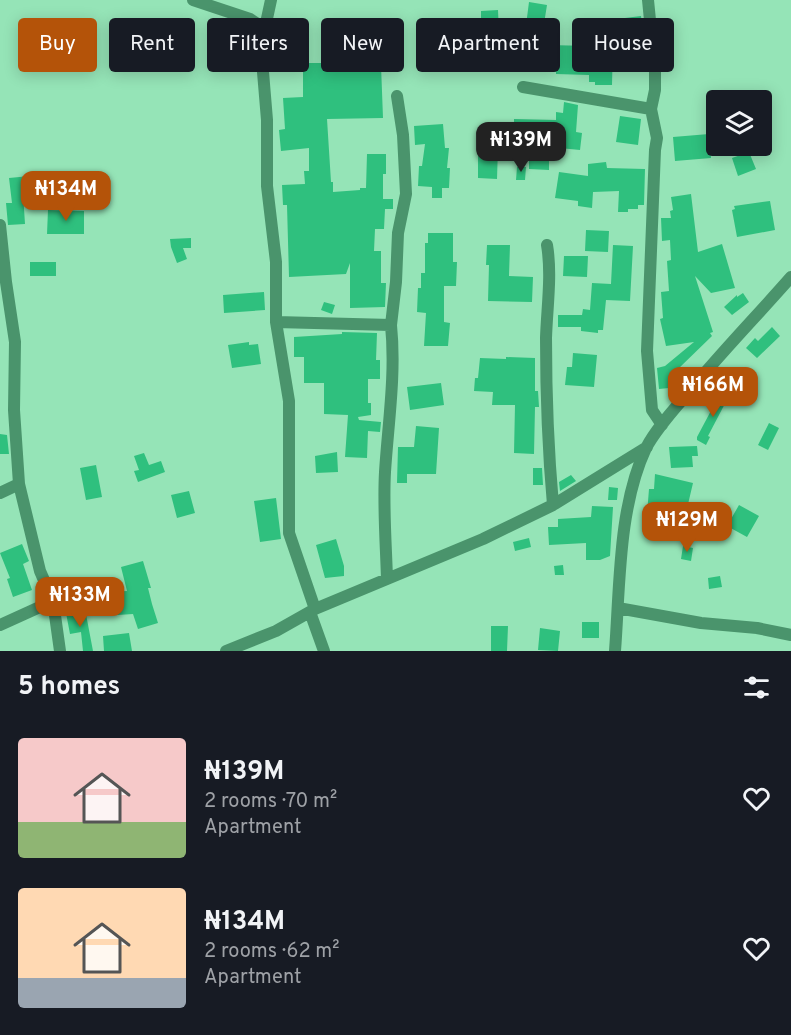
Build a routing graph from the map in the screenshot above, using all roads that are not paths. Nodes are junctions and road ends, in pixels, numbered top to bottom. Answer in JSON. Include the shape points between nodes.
{"nodes":[{"id":1,"x":193,"y":0,"type":"edge"},
{"id":2,"x":271,"y":0,"type":"edge"},
{"id":3,"x":648,"y":0,"type":"edge"},
{"id":4,"x":247,"y":18,"type":"edge"},
{"id":5,"x":267,"y":18,"type":"edge"},
{"id":6,"x":263,"y":72,"type":"edge"},
{"id":7,"x":523,"y":87,"type":"dead end"},
{"id":8,"x":397,"y":96,"type":"dead end"},
{"id":9,"x":651,"y":109,"type":"junction"},
{"id":10,"x":0,"y":225,"type":"edge"},
{"id":11,"x":547,"y":245,"type":"dead end"},
{"id":12,"x":791,"y":277,"type":"edge"},
{"id":13,"x":276,"y":322,"type":"junction"},
{"id":14,"x":391,"y":325,"type":"junction"},
{"id":15,"x":662,"y":425,"type":"junction"},
{"id":16,"x":647,"y":447,"type":"junction"},
{"id":17,"x":19,"y":484,"type":"junction"},
{"id":18,"x":0,"y":494,"type":"edge"},
{"id":19,"x":553,"y":505,"type":"junction"},
{"id":20,"x":387,"y":579,"type":"junction"},
{"id":21,"x":53,"y":601,"type":"junction"},
{"id":22,"x":618,"y":608,"type":"junction"},
{"id":23,"x":313,"y":610,"type":"junction"},
{"id":24,"x":0,"y":625,"type":"edge"},
{"id":25,"x":791,"y":635,"type":"edge"},
{"id":26,"x":60,"y":651,"type":"edge"},
{"id":27,"x":226,"y":651,"type":"edge"},
{"id":28,"x":324,"y":651,"type":"edge"},
{"id":29,"x":615,"y":651,"type":"edge"}],
"edges":[{"from":1,"to":4,"type":"street"},
{"from":2,"to":5,"type":"street"},
{"from":3,"to":9,"type":"street","via":[[656,71]]},
{"from":6,"to":13,"type":"street","via":[[267,186],[276,262]]},
{"from":7,"to":9,"type":"street"},
{"from":8,"to":14,"type":"street","via":[[406,194],[398,233]]},
{"from":9,"to":15,"type":"street","via":[[657,138],[647,351],[652,410]]},
{"from":10,"to":17,"type":"street","via":[[15,342]]},
{"from":11,"to":19,"type":"street","via":[[547,437]]},
{"from":12,"to":15,"type":"street"},
{"from":13,"to":14,"type":"street"},
{"from":13,"to":23,"type":"street","via":[[289,401],[289,533]]},
{"from":14,"to":20,"type":"street","via":[[385,473]]},
{"from":15,"to":16,"type":"street"},
{"from":16,"to":19,"type":"street"},
{"from":16,"to":22,"type":"street","via":[[626,518]]},
{"from":17,"to":18,"type":"street"},
{"from":17,"to":21,"type":"street","via":[[40,571]]},
{"from":19,"to":20,"type":"street"},
{"from":20,"to":23,"type":"street"},
{"from":21,"to":24,"type":"street"},
{"from":21,"to":26,"type":"street"},
{"from":22,"to":25,"type":"street"},
{"from":22,"to":29,"type":"street"},
{"from":23,"to":27,"type":"street","via":[[276,631]]},
{"from":23,"to":28,"type":"street"}]}
